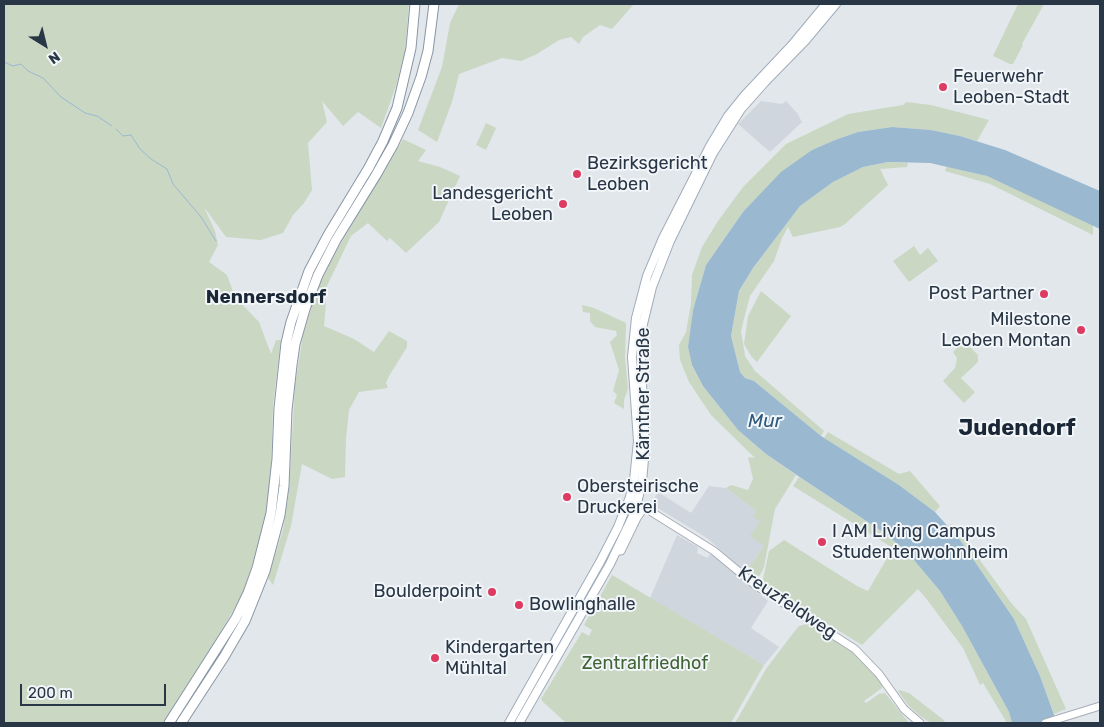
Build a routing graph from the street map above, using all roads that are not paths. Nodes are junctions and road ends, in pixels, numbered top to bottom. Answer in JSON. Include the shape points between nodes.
{"nodes":[{"id":1,"x":415,"y":4,"type":"edge"},
{"id":2,"x":434,"y":4,"type":"edge"},
{"id":3,"x":826,"y":4,"type":"edge"},
{"id":4,"x":836,"y":4,"type":"edge"},
{"id":5,"x":312,"y":278,"type":"junction"},
{"id":6,"x":630,"y":497,"type":"junction"},
{"id":7,"x":637,"y":503,"type":"junction"},
{"id":8,"x":644,"y":508,"type":"junction"},
{"id":9,"x":616,"y":551,"type":"junction"},
{"id":10,"x":1100,"y":706,"type":"edge"},
{"id":11,"x":170,"y":723,"type":"edge"},
{"id":12,"x":181,"y":723,"type":"edge"},
{"id":13,"x":509,"y":723,"type":"edge"},
{"id":14,"x":519,"y":723,"type":"edge"},
{"id":15,"x":920,"y":723,"type":"edge"},
{"id":16,"x":1045,"y":723,"type":"edge"}],
"edges":[{"from":1,"to":5,"type":"highway","via":[[412,48],[397,108],[368,170],[328,235]]},
{"from":2,"to":5,"type":"highway","via":[[428,51],[408,113],[393,145]]},
{"from":3,"to":6,"type":"main road","name":"Kärntner Straße","via":[[728,116],[694,176],[649,271],[638,306],[634,337],[638,441]]},
{"from":4,"to":7,"type":"main road","name":"Kärntner Straße","via":[[732,121],[700,178],[660,265],[641,332],[645,448]]},
{"from":5,"to":11,"type":"highway","via":[[291,322],[286,344],[271,513],[257,568],[236,618]]},
{"from":5,"to":12,"type":"highway","via":[[293,358],[284,486],[265,572],[245,621]]},
{"from":6,"to":7,"type":"main road","name":"Kreuzfeldweg"},
{"from":6,"to":13,"type":"main road","name":"Kärntner Straße","via":[[611,542]]},
{"from":7,"to":8,"type":"main road","name":"Kreuzfeldweg"},
{"from":7,"to":9,"type":"main road","name":"Kärntner Straße"},
{"from":8,"to":9,"type":"main road","via":[[621,551]]},
{"from":8,"to":15,"type":"main road","name":"Kreuzfeldweg","via":[[714,551],[755,585],[854,649],[879,674],[904,709]]},
{"from":9,"to":14,"type":"main road","name":"Kärntner Straße"},
{"from":10,"to":16,"type":"main road"}]}
